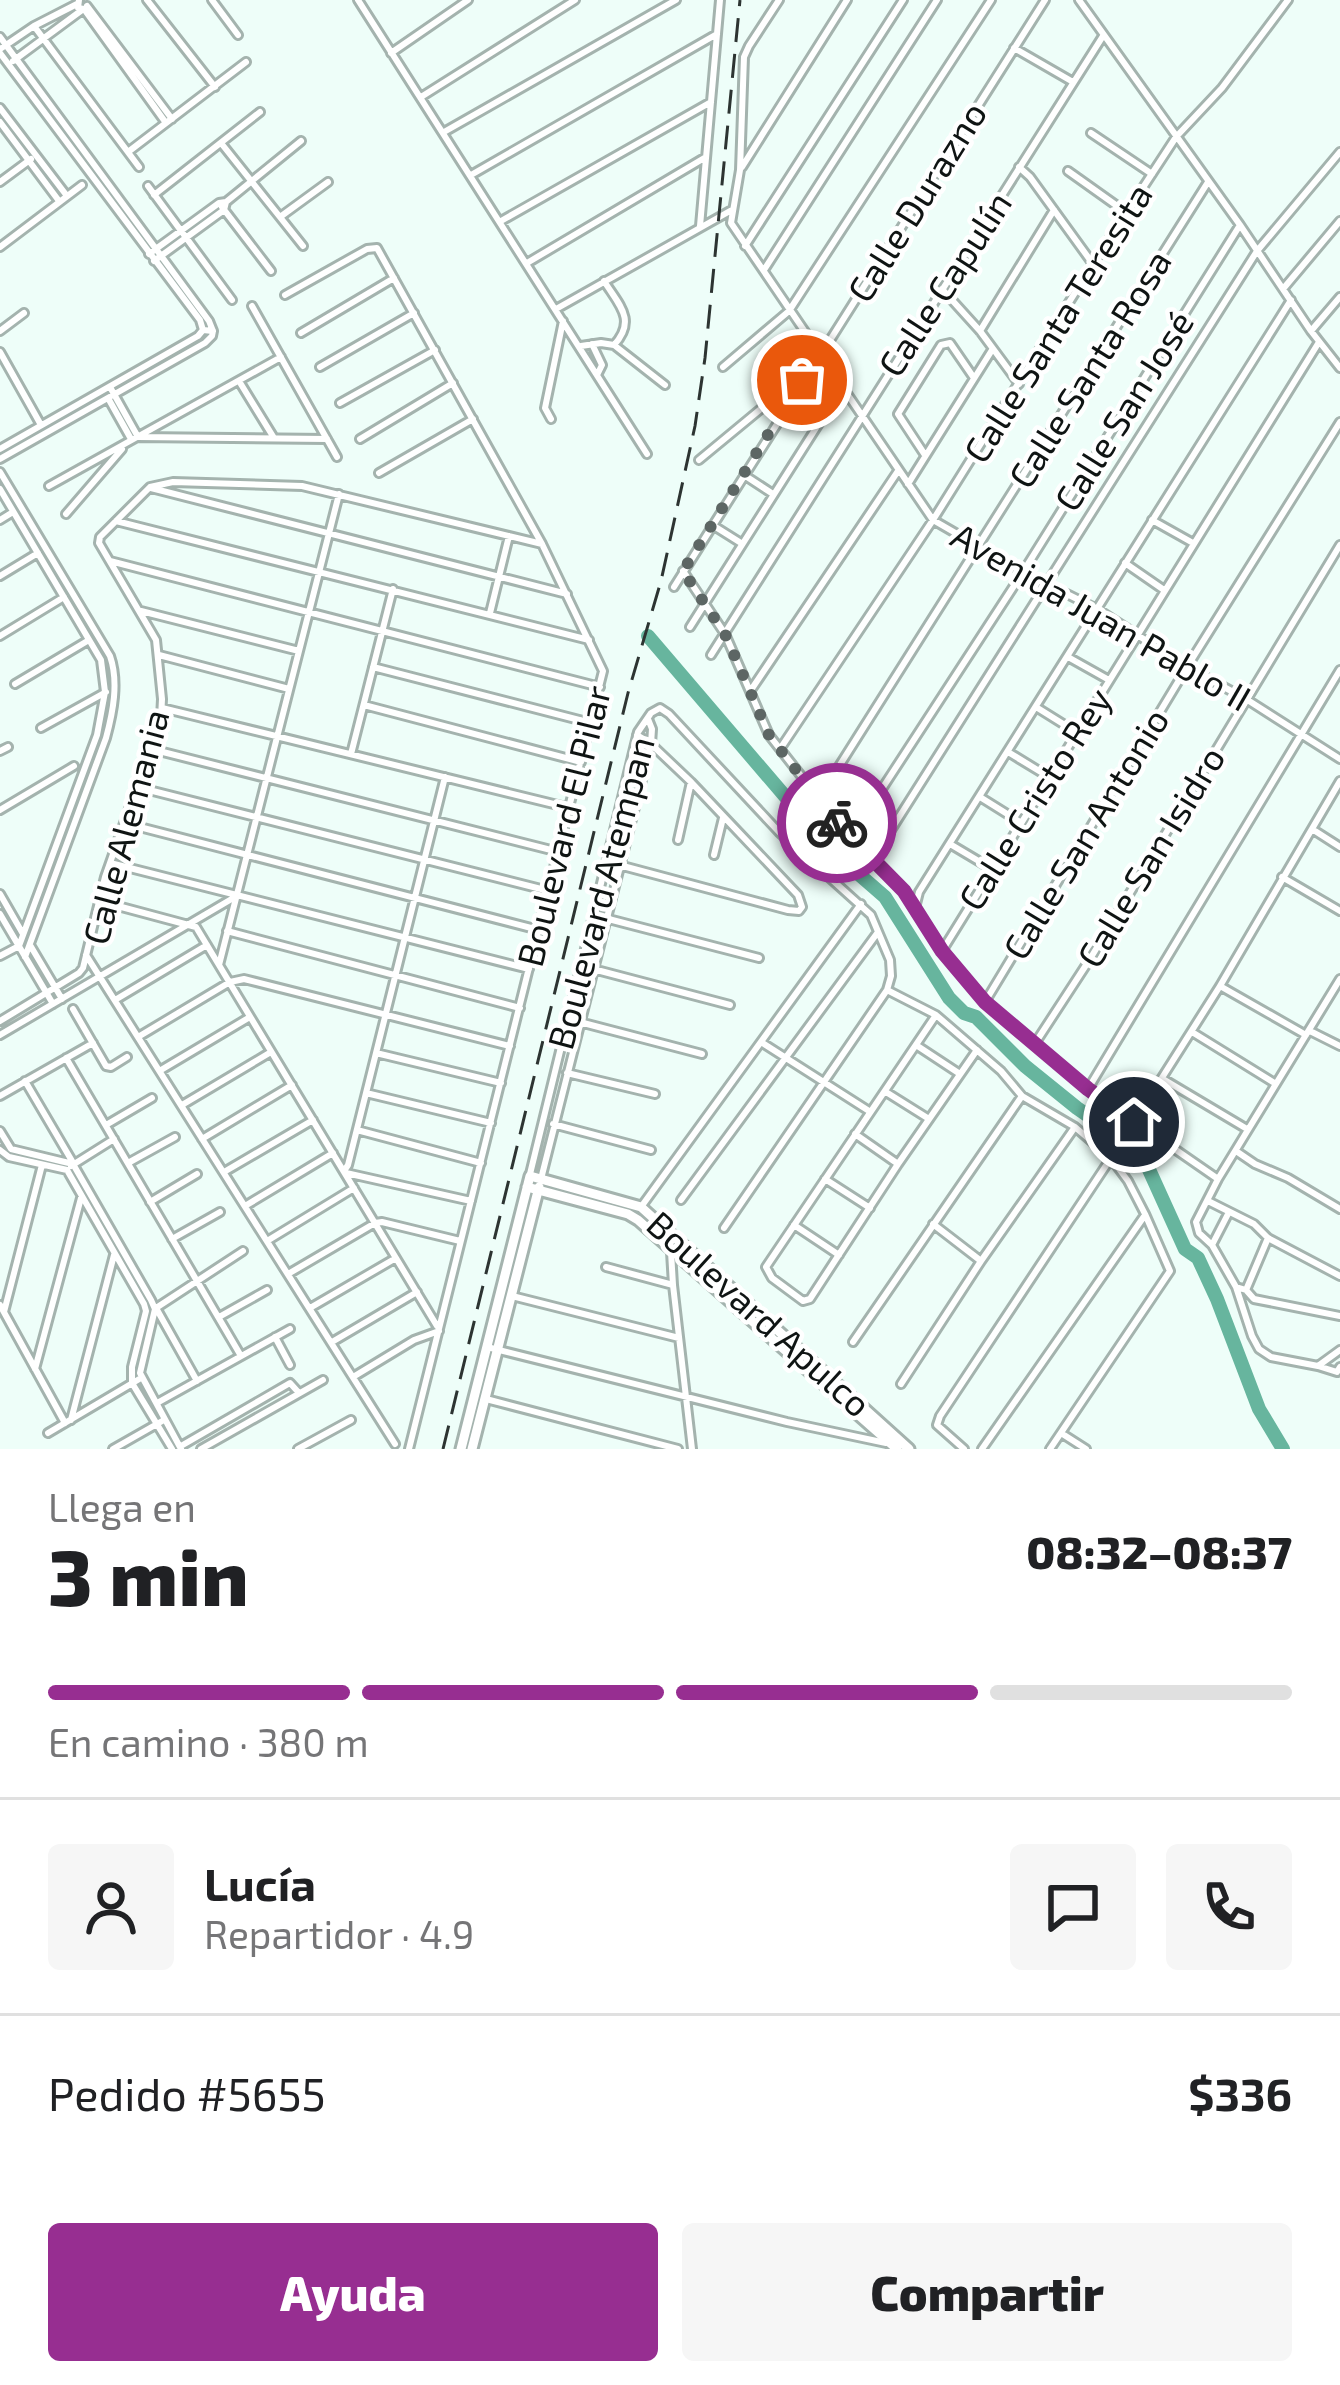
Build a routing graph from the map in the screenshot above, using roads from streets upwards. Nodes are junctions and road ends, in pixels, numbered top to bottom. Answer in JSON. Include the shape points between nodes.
{"nodes":[{"id":1,"x":147,"y":0,"type":"edge"},
{"id":2,"x":212,"y":0,"type":"edge"},
{"id":3,"x":370,"y":0,"type":"edge"},
{"id":4,"x":468,"y":0,"type":"edge"},
{"id":5,"x":575,"y":0,"type":"edge"},
{"id":6,"x":676,"y":0,"type":"edge"},
{"id":7,"x":720,"y":0,"type":"edge"},
{"id":8,"x":779,"y":0,"type":"edge"},
{"id":9,"x":847,"y":0,"type":"edge"},
{"id":10,"x":904,"y":0,"type":"edge"},
{"id":11,"x":937,"y":0,"type":"edge"},
{"id":12,"x":991,"y":0,"type":"edge"},
{"id":13,"x":1045,"y":0,"type":"edge"},
{"id":14,"x":1078,"y":0,"type":"edge"},
{"id":15,"x":1288,"y":0,"type":"edge"},
{"id":16,"x":360,"y":3,"type":"edge"},
{"id":17,"x":84,"y":4,"type":"edge"},
{"id":18,"x":34,"y":26,"type":"junction"},
{"id":19,"x":717,"y":34,"type":"junction"},
{"id":20,"x":238,"y":35,"type":"dead end"},
{"id":21,"x":1102,"y":36,"type":"junction"},
{"id":22,"x":0,"y":37,"type":"edge"},
{"id":23,"x":43,"y":38,"type":"junction"},
{"id":24,"x":1014,"y":48,"type":"junction"},
{"id":25,"x":2,"y":49,"type":"edge"},
{"id":26,"x":391,"y":53,"type":"junction"},
{"id":27,"x":12,"y":62,"type":"junction"},
{"id":28,"x":245,"y":62,"type":"dead end"},
{"id":29,"x":1073,"y":82,"type":"junction"},
{"id":30,"x":215,"y":88,"type":"junction"},
{"id":31,"x":421,"y":98,"type":"junction"},
{"id":32,"x":711,"y":102,"type":"junction"},
{"id":33,"x":260,"y":112,"type":"dead end"},
{"id":34,"x":1,"y":115,"type":"edge"},
{"id":35,"x":169,"y":121,"type":"junction"},
{"id":36,"x":444,"y":132,"type":"junction"},
{"id":37,"x":1091,"y":133,"type":"dead end"},
{"id":38,"x":1176,"y":137,"type":"junction"},
{"id":39,"x":301,"y":141,"type":"dead end"},
{"id":40,"x":221,"y":143,"type":"junction"},
{"id":41,"x":128,"y":152,"type":"junction"},
{"id":42,"x":1340,"y":152,"type":"edge"},
{"id":43,"x":706,"y":157,"type":"junction"},
{"id":44,"x":32,"y":158,"type":"junction"},
{"id":45,"x":140,"y":167,"type":"dead end"},
{"id":46,"x":1019,"y":167,"type":"junction"},
{"id":47,"x":740,"y":170,"type":"junction"},
{"id":48,"x":1067,"y":171,"type":"dead end"},
{"id":49,"x":1152,"y":174,"type":"junction"},
{"id":50,"x":471,"y":175,"type":"junction"},
{"id":51,"x":251,"y":180,"type":"junction"},
{"id":52,"x":0,"y":182,"type":"edge"},
{"id":53,"x":328,"y":182,"type":"dead end"},
{"id":54,"x":1208,"y":182,"type":"junction"},
{"id":55,"x":82,"y":184,"type":"dead end"},
{"id":56,"x":148,"y":186,"type":"dead end"},
{"id":57,"x":154,"y":195,"type":"junction"},
{"id":58,"x":64,"y":199,"type":"junction"},
{"id":59,"x":223,"y":205,"type":"junction"},
{"id":60,"x":1054,"y":210,"type":"junction"},
{"id":61,"x":731,"y":211,"type":"junction"},
{"id":62,"x":1127,"y":213,"type":"junction"},
{"id":63,"x":280,"y":218,"type":"junction"},
{"id":64,"x":501,"y":221,"type":"junction"},
{"id":65,"x":1340,"y":221,"type":"edge"},
{"id":66,"x":1240,"y":225,"type":"junction"},
{"id":67,"x":700,"y":226,"type":"junction"},
{"id":68,"x":183,"y":234,"type":"junction"},
{"id":69,"x":1,"y":244,"type":"edge"},
{"id":70,"x":303,"y":246,"type":"dead end"},
{"id":71,"x":745,"y":246,"type":"junction"},
{"id":72,"x":1257,"y":251,"type":"junction"},
{"id":73,"x":155,"y":255,"type":"junction"},
{"id":74,"x":527,"y":263,"type":"junction"},
{"id":75,"x":1094,"y":264,"type":"junction"},
{"id":76,"x":763,"y":271,"type":"junction"},
{"id":77,"x":271,"y":272,"type":"dead end"},
{"id":78,"x":394,"y":278,"type":"junction"},
{"id":79,"x":604,"y":281,"type":"junction"},
{"id":80,"x":942,"y":288,"type":"junction"},
{"id":81,"x":1283,"y":289,"type":"junction"},
{"id":82,"x":285,"y":295,"type":"dead end"},
{"id":83,"x":1340,"y":298,"type":"edge"},
{"id":84,"x":1291,"y":300,"type":"junction"},
{"id":85,"x":232,"y":301,"type":"dead end"},
{"id":86,"x":252,"y":306,"type":"dead end"},
{"id":87,"x":556,"y":309,"type":"junction"},
{"id":88,"x":789,"y":311,"type":"junction"},
{"id":89,"x":24,"y":313,"type":"dead end"},
{"id":90,"x":414,"y":313,"type":"junction"},
{"id":91,"x":563,"y":321,"type":"junction"},
{"id":92,"x":203,"y":330,"type":"junction"},
{"id":93,"x":0,"y":331,"type":"edge"},
{"id":94,"x":213,"y":331,"type":"junction"},
{"id":95,"x":980,"y":331,"type":"junction"},
{"id":96,"x":1311,"y":331,"type":"junction"},
{"id":97,"x":301,"y":333,"type":"dead end"},
{"id":98,"x":1319,"y":342,"type":"junction"},
{"id":99,"x":592,"y":344,"type":"junction"},
{"id":100,"x":614,"y":345,"type":"junction"},
{"id":101,"x":579,"y":346,"type":"junction"},
{"id":102,"x":435,"y":350,"type":"junction"},
{"id":103,"x":992,"y":350,"type":"junction"},
{"id":104,"x":0,"y":352,"type":"edge"},
{"id":105,"x":821,"y":354,"type":"junction"},
{"id":106,"x":281,"y":357,"type":"junction"},
{"id":107,"x":320,"y":367,"type":"dead end"},
{"id":108,"x":723,"y":367,"type":"dead end"},
{"id":109,"x":1340,"y":368,"type":"edge"},
{"id":110,"x":598,"y":375,"type":"junction"},
{"id":111,"x":974,"y":378,"type":"junction"},
{"id":112,"x":802,"y":380,"type":"junction"},
{"id":113,"x":239,"y":381,"type":"junction"},
{"id":114,"x":453,"y":383,"type":"junction"},
{"id":115,"x":1019,"y":384,"type":"junction"},
{"id":116,"x":665,"y":385,"type":"dead end"},
{"id":117,"x":843,"y":386,"type":"junction"},
{"id":118,"x":106,"y":388,"type":"junction"},
{"id":119,"x":111,"y":397,"type":"junction"},
{"id":120,"x":340,"y":403,"type":"dead end"},
{"id":121,"x":862,"y":415,"type":"junction"},
{"id":122,"x":473,"y":419,"type":"junction"},
{"id":123,"x":551,"y":419,"type":"dead end"},
{"id":124,"x":1340,"y":422,"type":"edge"},
{"id":125,"x":44,"y":430,"type":"junction"},
{"id":126,"x":274,"y":438,"type":"junction"},
{"id":127,"x":326,"y":439,"type":"junction"},
{"id":128,"x":360,"y":439,"type":"dead end"},
{"id":129,"x":132,"y":440,"type":"junction"},
{"id":130,"x":0,"y":449,"type":"edge"},
{"id":131,"x":647,"y":454,"type":"dead end"},
{"id":132,"x":925,"y":455,"type":"junction"},
{"id":133,"x":337,"y":457,"type":"dead end"},
{"id":134,"x":0,"y":459,"type":"edge"},
{"id":135,"x":699,"y":460,"type":"dead end"},
{"id":136,"x":898,"y":471,"type":"junction"},
{"id":137,"x":0,"y":472,"type":"edge"},
{"id":138,"x":379,"y":473,"type":"dead end"},
{"id":139,"x":744,"y":475,"type":"junction"},
{"id":140,"x":908,"y":484,"type":"junction"},
{"id":141,"x":49,"y":487,"type":"dead end"},
{"id":142,"x":150,"y":487,"type":"junction"},
{"id":143,"x":0,"y":489,"type":"edge"},
{"id":144,"x":339,"y":494,"type":"junction"},
{"id":145,"x":773,"y":494,"type":"junction"},
{"id":146,"x":13,"y":512,"type":"junction"},
{"id":147,"x":66,"y":514,"type":"dead end"},
{"id":148,"x":0,"y":520,"type":"edge"},
{"id":149,"x":934,"y":520,"type":"junction"},
{"id":150,"x":1152,"y":520,"type":"junction"},
{"id":151,"x":116,"y":521,"type":"junction"},
{"id":152,"x":712,"y":526,"type":"junction"},
{"id":153,"x":329,"y":533,"type":"junction"},
{"id":154,"x":509,"y":536,"type":"junction"},
{"id":155,"x":741,"y":543,"type":"junction"},
{"id":156,"x":1193,"y":543,"type":"junction"},
{"id":157,"x":542,"y":544,"type":"junction"},
{"id":158,"x":1340,"y":544,"type":"edge"},
{"id":159,"x":979,"y":547,"type":"junction"},
{"id":160,"x":38,"y":554,"type":"junction"},
{"id":161,"x":107,"y":560,"type":"junction"},
{"id":162,"x":1124,"y":563,"type":"junction"},
{"id":163,"x":320,"y":571,"type":"junction"},
{"id":164,"x":683,"y":571,"type":"junction"},
{"id":165,"x":1023,"y":572,"type":"junction"},
{"id":166,"x":0,"y":576,"type":"edge"},
{"id":167,"x":499,"y":577,"type":"junction"},
{"id":168,"x":1047,"y":584,"type":"junction"},
{"id":169,"x":674,"y":587,"type":"dead end"},
{"id":170,"x":393,"y":589,"type":"junction"},
{"id":171,"x":1164,"y":590,"type":"junction"},
{"id":172,"x":566,"y":594,"type":"junction"},
{"id":173,"x":64,"y":597,"type":"junction"},
{"id":174,"x":704,"y":605,"type":"junction"},
{"id":175,"x":1097,"y":609,"type":"junction"},
{"id":176,"x":138,"y":610,"type":"junction"},
{"id":177,"x":309,"y":612,"type":"junction"},
{"id":178,"x":490,"y":613,"type":"junction"},
{"id":179,"x":690,"y":627,"type":"dead end"},
{"id":180,"x":382,"y":631,"type":"junction"},
{"id":181,"x":1137,"y":633,"type":"junction"},
{"id":182,"x":725,"y":634,"type":"junction"},
{"id":183,"x":0,"y":636,"type":"edge"},
{"id":184,"x":94,"y":637,"type":"junction"},
{"id":185,"x":589,"y":640,"type":"junction"},
{"id":186,"x":299,"y":651,"type":"junction"},
{"id":187,"x":159,"y":655,"type":"junction"},
{"id":188,"x":711,"y":655,"type":"dead end"},
{"id":189,"x":1068,"y":657,"type":"junction"},
{"id":190,"x":373,"y":667,"type":"junction"},
{"id":191,"x":1187,"y":667,"type":"junction"},
{"id":192,"x":1340,"y":670,"type":"edge"},
{"id":193,"x":1109,"y":680,"type":"junction"},
{"id":194,"x":15,"y":684,"type":"dead end"},
{"id":195,"x":600,"y":687,"type":"junction"},
{"id":196,"x":115,"y":688,"type":"junction"},
{"id":197,"x":290,"y":689,"type":"junction"},
{"id":198,"x":751,"y":691,"type":"junction"},
{"id":199,"x":105,"y":692,"type":"junction"},
{"id":200,"x":1246,"y":699,"type":"junction"},
{"id":201,"x":364,"y":705,"type":"junction"},
{"id":202,"x":1036,"y":707,"type":"junction"},
{"id":203,"x":162,"y":708,"type":"junction"},
{"id":204,"x":648,"y":719,"type":"junction"},
{"id":205,"x":591,"y":723,"type":"junction"},
{"id":206,"x":41,"y":728,"type":"dead end"},
{"id":207,"x":1076,"y":732,"type":"junction"},
{"id":208,"x":1301,"y":734,"type":"junction"},
{"id":209,"x":637,"y":735,"type":"junction"},
{"id":210,"x":277,"y":736,"type":"junction"},
{"id":211,"x":651,"y":743,"type":"junction"},
{"id":212,"x":151,"y":749,"type":"junction"},
{"id":213,"x":780,"y":749,"type":"junction"},
{"id":214,"x":1008,"y":752,"type":"junction"},
{"id":215,"x":351,"y":754,"type":"junction"},
{"id":216,"x":1340,"y":759,"type":"edge"},
{"id":217,"x":581,"y":762,"type":"junction"},
{"id":218,"x":74,"y":766,"type":"dead end"},
{"id":219,"x":1048,"y":777,"type":"junction"},
{"id":220,"x":266,"y":778,"type":"junction"},
{"id":221,"x":445,"y":778,"type":"junction"},
{"id":222,"x":1340,"y":781,"type":"edge"},
{"id":223,"x":691,"y":782,"type":"junction"},
{"id":224,"x":137,"y":787,"type":"junction"},
{"id":225,"x":980,"y":797,"type":"junction"},
{"id":226,"x":818,"y":799,"type":"junction"},
{"id":227,"x":570,"y":808,"type":"junction"},
{"id":228,"x":0,"y":810,"type":"edge"},
{"id":229,"x":723,"y":816,"type":"junction"},
{"id":230,"x":256,"y":817,"type":"junction"},
{"id":231,"x":434,"y":821,"type":"junction"},
{"id":232,"x":124,"y":823,"type":"junction"},
{"id":233,"x":1020,"y":823,"type":"junction"},
{"id":234,"x":1312,"y":829,"type":"junction"},
{"id":235,"x":850,"y":838,"type":"junction"},
{"id":236,"x":678,"y":840,"type":"dead end"},
{"id":237,"x":950,"y":844,"type":"junction"},
{"id":238,"x":1340,"y":847,"type":"edge"},
{"id":239,"x":559,"y":852,"type":"junction"},
{"id":240,"x":247,"y":854,"type":"junction"},
{"id":241,"x":714,"y":855,"type":"dead end"},
{"id":242,"x":425,"y":860,"type":"junction"},
{"id":243,"x":872,"y":860,"type":"junction"},
{"id":244,"x":110,"y":862,"type":"junction"},
{"id":245,"x":619,"y":865,"type":"junction"},
{"id":246,"x":992,"y":869,"type":"junction"},
{"id":247,"x":1282,"y":878,"type":"junction"},
{"id":248,"x":549,"y":891,"type":"junction"},
{"id":249,"x":904,"y":891,"type":"junction"},
{"id":250,"x":919,"y":892,"type":"junction"},
{"id":251,"x":0,"y":894,"type":"edge"},
{"id":252,"x":237,"y":896,"type":"junction"},
{"id":253,"x":415,"y":898,"type":"junction"},
{"id":254,"x":99,"y":901,"type":"junction"},
{"id":255,"x":34,"y":903,"type":"junction"},
{"id":256,"x":861,"y":904,"type":"junction"},
{"id":257,"x":44,"y":907,"type":"junction"},
{"id":258,"x":914,"y":908,"type":"junction"},
{"id":259,"x":1340,"y":911,"type":"edge"},
{"id":260,"x":0,"y":914,"type":"edge"},
{"id":261,"x":593,"y":915,"type":"junction"},
{"id":262,"x":605,"y":918,"type":"junction"},
{"id":263,"x":189,"y":925,"type":"junction"},
{"id":264,"x":539,"y":930,"type":"junction"},
{"id":265,"x":879,"y":930,"type":"junction"},
{"id":266,"x":227,"y":931,"type":"junction"},
{"id":267,"x":22,"y":933,"type":"junction"},
{"id":268,"x":405,"y":938,"type":"junction"},
{"id":269,"x":29,"y":944,"type":"junction"},
{"id":270,"x":207,"y":945,"type":"junction"},
{"id":271,"x":19,"y":946,"type":"junction"},
{"id":272,"x":942,"y":951,"type":"junction"},
{"id":273,"x":86,"y":955,"type":"junction"},
{"id":274,"x":0,"y":956,"type":"edge"},
{"id":275,"x":26,"y":957,"type":"junction"},
{"id":276,"x":759,"y":958,"type":"dead end"},
{"id":277,"x":219,"y":964,"type":"junction"},
{"id":278,"x":530,"y":969,"type":"junction"},
{"id":279,"x":592,"y":969,"type":"junction"},
{"id":280,"x":396,"y":975,"type":"junction"},
{"id":281,"x":100,"y":978,"type":"junction"},
{"id":282,"x":1340,"y":979,"type":"edge"},
{"id":283,"x":230,"y":982,"type":"junction"},
{"id":284,"x":1220,"y":986,"type":"junction"},
{"id":285,"x":51,"y":990,"type":"junction"},
{"id":286,"x":887,"y":990,"type":"junction"},
{"id":287,"x":115,"y":1000,"type":"junction"},
{"id":288,"x":57,"y":1002,"type":"junction"},
{"id":289,"x":985,"y":1002,"type":"junction"},
{"id":290,"x":730,"y":1005,"type":"dead end"},
{"id":291,"x":520,"y":1008,"type":"junction"},
{"id":292,"x":73,"y":1009,"type":"dead end"},
{"id":293,"x":386,"y":1014,"type":"junction"},
{"id":294,"x":936,"y":1016,"type":"junction"},
{"id":295,"x":250,"y":1017,"type":"junction"},
{"id":296,"x":568,"y":1019,"type":"junction"},
{"id":297,"x":0,"y":1021,"type":"edge"},
{"id":298,"x":579,"y":1022,"type":"junction"},
{"id":299,"x":1192,"y":1031,"type":"junction"},
{"id":300,"x":1308,"y":1033,"type":"junction"},
{"id":301,"x":0,"y":1035,"type":"edge"},
{"id":302,"x":138,"y":1036,"type":"junction"},
{"id":303,"x":761,"y":1042,"type":"junction"},
{"id":304,"x":93,"y":1043,"type":"junction"},
{"id":305,"x":916,"y":1045,"type":"junction"},
{"id":306,"x":510,"y":1046,"type":"junction"},
{"id":307,"x":1034,"y":1046,"type":"junction"},
{"id":308,"x":1340,"y":1046,"type":"edge"},
{"id":309,"x":977,"y":1050,"type":"junction"},
{"id":310,"x":272,"y":1052,"type":"junction"},
{"id":311,"x":376,"y":1053,"type":"junction"},
{"id":312,"x":702,"y":1054,"type":"dead end"},
{"id":313,"x":128,"y":1057,"type":"dead end"},
{"id":314,"x":66,"y":1058,"type":"junction"},
{"id":315,"x":784,"y":1058,"type":"junction"},
{"id":316,"x":159,"y":1071,"type":"junction"},
{"id":317,"x":567,"y":1073,"type":"junction"},
{"id":318,"x":960,"y":1075,"type":"junction"},
{"id":319,"x":1162,"y":1078,"type":"junction"},
{"id":320,"x":26,"y":1081,"type":"junction"},
{"id":321,"x":501,"y":1083,"type":"junction"},
{"id":322,"x":822,"y":1083,"type":"junction"},
{"id":323,"x":292,"y":1085,"type":"junction"},
{"id":324,"x":1276,"y":1085,"type":"junction"},
{"id":325,"x":1088,"y":1089,"type":"junction"},
{"id":326,"x":885,"y":1091,"type":"junction"},
{"id":327,"x":366,"y":1093,"type":"junction"},
{"id":328,"x":655,"y":1094,"type":"dead end"},
{"id":329,"x":0,"y":1096,"type":"edge"},
{"id":330,"x":1022,"y":1096,"type":"junction"},
{"id":331,"x":152,"y":1098,"type":"dead end"},
{"id":332,"x":181,"y":1105,"type":"junction"},
{"id":333,"x":870,"y":1112,"type":"junction"},
{"id":334,"x":929,"y":1119,"type":"junction"},
{"id":335,"x":313,"y":1120,"type":"junction"},
{"id":336,"x":1134,"y":1122,"type":"junction"},
{"id":337,"x":491,"y":1123,"type":"junction"},
{"id":338,"x":554,"y":1124,"type":"junction"},
{"id":339,"x":106,"y":1125,"type":"junction"},
{"id":340,"x":1075,"y":1127,"type":"junction"},
{"id":341,"x":357,"y":1130,"type":"junction"},
{"id":342,"x":1248,"y":1130,"type":"junction"},
{"id":343,"x":0,"y":1131,"type":"edge"},
{"id":344,"x":855,"y":1134,"type":"junction"},
{"id":345,"x":175,"y":1137,"type":"dead end"},
{"id":346,"x":114,"y":1139,"type":"junction"},
{"id":347,"x":202,"y":1139,"type":"junction"},
{"id":348,"x":3,"y":1149,"type":"edge"},
{"id":349,"x":651,"y":1150,"type":"dead end"},
{"id":350,"x":1236,"y":1151,"type":"junction"},
{"id":351,"x":333,"y":1153,"type":"junction"},
{"id":352,"x":1111,"y":1158,"type":"junction"},
{"id":353,"x":44,"y":1161,"type":"junction"},
{"id":354,"x":128,"y":1162,"type":"junction"},
{"id":355,"x":481,"y":1163,"type":"junction"},
{"id":356,"x":898,"y":1164,"type":"junction"},
{"id":357,"x":70,"y":1167,"type":"junction"},
{"id":358,"x":224,"y":1172,"type":"junction"},
{"id":359,"x":344,"y":1172,"type":"junction"},
{"id":360,"x":197,"y":1174,"type":"dead end"},
{"id":361,"x":825,"y":1179,"type":"junction"},
{"id":362,"x":1218,"y":1179,"type":"junction"},
{"id":363,"x":534,"y":1183,"type":"junction"},
{"id":364,"x":85,"y":1185,"type":"junction"},
{"id":365,"x":354,"y":1188,"type":"junction"},
{"id":366,"x":82,"y":1197,"type":"junction"},
{"id":367,"x":681,"y":1200,"type":"dead end"},
{"id":368,"x":471,"y":1201,"type":"junction"},
{"id":369,"x":1207,"y":1201,"type":"junction"},
{"id":370,"x":150,"y":1202,"type":"junction"},
{"id":371,"x":245,"y":1206,"type":"junction"},
{"id":372,"x":640,"y":1207,"type":"junction"},
{"id":373,"x":870,"y":1208,"type":"junction"},
{"id":374,"x":1340,"y":1209,"type":"edge"},
{"id":375,"x":220,"y":1212,"type":"dead end"},
{"id":376,"x":1228,"y":1212,"type":"junction"},
{"id":377,"x":1145,"y":1214,"type":"junction"},
{"id":378,"x":375,"y":1223,"type":"junction"},
{"id":379,"x":933,"y":1224,"type":"junction"},
{"id":380,"x":794,"y":1225,"type":"junction"},
{"id":381,"x":724,"y":1228,"type":"dead end"},
{"id":382,"x":670,"y":1235,"type":"junction"},
{"id":383,"x":1268,"y":1238,"type":"junction"},
{"id":384,"x":172,"y":1239,"type":"junction"},
{"id":385,"x":267,"y":1241,"type":"junction"},
{"id":386,"x":461,"y":1241,"type":"junction"},
{"id":387,"x":118,"y":1243,"type":"junction"},
{"id":388,"x":1212,"y":1245,"type":"junction"},
{"id":389,"x":670,"y":1248,"type":"junction"},
{"id":390,"x":243,"y":1251,"type":"dead end"},
{"id":391,"x":114,"y":1255,"type":"junction"},
{"id":392,"x":839,"y":1255,"type":"junction"},
{"id":393,"x":396,"y":1258,"type":"junction"},
{"id":394,"x":981,"y":1261,"type":"junction"},
{"id":395,"x":606,"y":1268,"type":"dead end"},
{"id":396,"x":288,"y":1274,"type":"junction"},
{"id":397,"x":1340,"y":1276,"type":"edge"},
{"id":398,"x":197,"y":1280,"type":"junction"},
{"id":399,"x":673,"y":1285,"type":"junction"},
{"id":400,"x":1241,"y":1289,"type":"junction"},
{"id":401,"x":267,"y":1290,"type":"dead end"},
{"id":402,"x":417,"y":1292,"type":"junction"},
{"id":403,"x":512,"y":1296,"type":"junction"},
{"id":404,"x":310,"y":1308,"type":"junction"},
{"id":405,"x":2,"y":1309,"type":"edge"},
{"id":406,"x":152,"y":1310,"type":"junction"},
{"id":407,"x":1340,"y":1316,"type":"edge"},
{"id":408,"x":219,"y":1318,"type":"junction"},
{"id":409,"x":290,"y":1329,"type":"dead end"},
{"id":410,"x":439,"y":1330,"type":"junction"},
{"id":411,"x":275,"y":1337,"type":"junction"},
{"id":412,"x":679,"y":1338,"type":"junction"},
{"id":413,"x":331,"y":1342,"type":"junction"},
{"id":414,"x":853,"y":1342,"type":"dead end"},
{"id":415,"x":493,"y":1348,"type":"junction"},
{"id":416,"x":1340,"y":1350,"type":"edge"},
{"id":417,"x":242,"y":1356,"type":"junction"},
{"id":418,"x":290,"y":1365,"type":"dead end"},
{"id":419,"x":1318,"y":1366,"type":"junction"},
{"id":420,"x":35,"y":1369,"type":"junction"},
{"id":421,"x":1338,"y":1369,"type":"edge"},
{"id":422,"x":353,"y":1377,"type":"junction"},
{"id":423,"x":141,"y":1378,"type":"junction"},
{"id":424,"x":197,"y":1381,"type":"junction"},
{"id":425,"x":323,"y":1381,"type":"dead end"},
{"id":426,"x":132,"y":1383,"type":"junction"},
{"id":427,"x":901,"y":1384,"type":"dead end"},
{"id":428,"x":299,"y":1393,"type":"junction"},
{"id":429,"x":686,"y":1396,"type":"junction"},
{"id":430,"x":486,"y":1399,"type":"junction"},
{"id":431,"x":156,"y":1404,"type":"junction"},
{"id":432,"x":351,"y":1420,"type":"dead end"},
{"id":433,"x":68,"y":1421,"type":"junction"},
{"id":434,"x":160,"y":1422,"type":"junction"},
{"id":435,"x":1061,"y":1432,"type":"junction"},
{"id":436,"x":48,"y":1433,"type":"dead end"},
{"id":437,"x":395,"y":1444,"type":"dead end"},
{"id":438,"x":901,"y":1447,"type":"edge"},
{"id":439,"x":113,"y":1449,"type":"edge"},
{"id":440,"x":177,"y":1449,"type":"edge"},
{"id":441,"x":201,"y":1449,"type":"edge"},
{"id":442,"x":298,"y":1449,"type":"edge"},
{"id":443,"x":409,"y":1449,"type":"edge"},
{"id":444,"x":461,"y":1449,"type":"edge"},
{"id":445,"x":472,"y":1449,"type":"edge"},
{"id":446,"x":678,"y":1449,"type":"edge"},
{"id":447,"x":692,"y":1449,"type":"edge"},
{"id":448,"x":964,"y":1449,"type":"edge"},
{"id":449,"x":982,"y":1449,"type":"edge"},
{"id":450,"x":1050,"y":1449,"type":"edge"},
{"id":451,"x":1086,"y":1449,"type":"edge"}],
"edges":[{"from":1,"to":30,"type":"street"},
{"from":2,"to":20,"type":"street"},
{"from":3,"to":16,"type":"street"},
{"from":4,"to":26,"type":"street"},
{"from":5,"to":31,"type":"street"},
{"from":6,"to":36,"type":"street"},
{"from":7,"to":19,"type":"street"},
{"from":8,"to":47,"type":"street","via":[[746,51]]},
{"from":9,"to":47,"type":"street"},
{"from":10,"to":71,"type":"street"},
{"from":11,"to":76,"type":"street"},
{"from":12,"to":88,"type":"street"},
{"from":13,"to":24,"type":"street","name":"Calle Durazno"},
{"from":14,"to":21,"type":"street"},
{"from":15,"to":38,"type":"street","name":"Calle Santa Teresita"},
{"from":16,"to":26,"type":"street"},
{"from":17,"to":18,"type":"street"},
{"from":17,"to":23,"type":"street"},
{"from":17,"to":35,"type":"street"},
{"from":18,"to":23,"type":"street"},
{"from":18,"to":25,"type":"street"},
{"from":19,"to":32,"type":"street"},
{"from":19,"to":50,"type":"street"},
{"from":21,"to":29,"type":"street","name":"Calle Capulín"},
{"from":21,"to":38,"type":"street"},
{"from":22,"to":25,"type":"street"},
{"from":23,"to":27,"type":"street"},
{"from":23,"to":41,"type":"street"},
{"from":24,"to":29,"type":"street"},
{"from":24,"to":105,"type":"street","name":"Calle Durazno"},
{"from":25,"to":27,"type":"street"},
{"from":26,"to":31,"type":"street"},
{"from":27,"to":73,"type":"street"},
{"from":28,"to":30,"type":"street"},
{"from":29,"to":46,"type":"street","name":"Calle Capulín"},
{"from":30,"to":35,"type":"street"},
{"from":31,"to":36,"type":"street"},
{"from":32,"to":43,"type":"street"},
{"from":32,"to":64,"type":"street"},
{"from":33,"to":40,"type":"street"},
{"from":34,"to":44,"type":"street"},
{"from":35,"to":41,"type":"street"},
{"from":36,"to":50,"type":"street"},
{"from":37,"to":49,"type":"street"},
{"from":38,"to":49,"type":"street","name":"Calle Santa Teresita"},
{"from":38,"to":54,"type":"street"},
{"from":39,"to":51,"type":"street"},
{"from":40,"to":51,"type":"street"},
{"from":40,"to":57,"type":"street"},
{"from":41,"to":45,"type":"street"},
{"from":42,"to":72,"type":"street"},
{"from":43,"to":67,"type":"street"},
{"from":43,"to":74,"type":"street"},
{"from":44,"to":52,"type":"street"},
{"from":44,"to":58,"type":"street"},
{"from":46,"to":60,"type":"street"},
{"from":46,"to":80,"type":"street","name":"Calle Capulín"},
{"from":47,"to":61,"type":"street"},
{"from":48,"to":62,"type":"street"},
{"from":49,"to":62,"type":"street","name":"Calle Santa Teresita"},
{"from":50,"to":64,"type":"street"},
{"from":51,"to":59,"type":"street"},
{"from":51,"to":63,"type":"street"},
{"from":53,"to":63,"type":"street"},
{"from":54,"to":66,"type":"street"},
{"from":54,"to":159,"type":"street","name":"Calle Santa Rosa"},
{"from":55,"to":58,"type":"street"},
{"from":56,"to":57,"type":"street"},
{"from":57,"to":68,"type":"street"},
{"from":58,"to":69,"type":"street"},
{"from":59,"to":68,"type":"street"},
{"from":59,"to":77,"type":"street"},
{"from":60,"to":75,"type":"street"},
{"from":60,"to":95,"type":"street"},
{"from":61,"to":67,"type":"street"},
{"from":61,"to":71,"type":"street","name":"Avenida Juan Pablo II"},
{"from":62,"to":75,"type":"street","name":"Calle Santa Teresita"},
{"from":63,"to":70,"type":"street"},
{"from":64,"to":74,"type":"street"},
{"from":65,"to":81,"type":"street"},
{"from":66,"to":72,"type":"street"},
{"from":66,"to":165,"type":"street","name":"Calle San José"},
{"from":67,"to":79,"type":"street"},
{"from":68,"to":73,"type":"street"},
{"from":68,"to":85,"type":"street"},
{"from":71,"to":76,"type":"street","name":"Avenida Juan Pablo II"},
{"from":72,"to":81,"type":"street"},
{"from":72,"to":168,"type":"street"},
{"from":73,"to":92,"type":"street"},
{"from":73,"to":94,"type":"street"},
{"from":74,"to":87,"type":"street"},
{"from":75,"to":115,"type":"street","name":"Calle Santa Teresita"},
{"from":76,"to":88,"type":"street","name":"Avenida Juan Pablo II"},
{"from":78,"to":82,"type":"street","name":"Boulevard El Pilar","via":[[374,247]]},
{"from":78,"to":90,"type":"street","name":"Boulevard El Pilar"},
{"from":78,"to":97,"type":"street"},
{"from":79,"to":87,"type":"street"},
{"from":79,"to":100,"type":"street","via":[[626,318]]},
{"from":80,"to":95,"type":"street"},
{"from":80,"to":121,"type":"street","name":"Calle Capulín"},
{"from":81,"to":84,"type":"street"},
{"from":83,"to":96,"type":"street"},
{"from":84,"to":96,"type":"street"},
{"from":84,"to":150,"type":"street"},
{"from":86,"to":106,"type":"street"},
{"from":87,"to":91,"type":"street"},
{"from":88,"to":105,"type":"street","name":"Avenida Juan Pablo II"},
{"from":88,"to":108,"type":"street"},
{"from":89,"to":93,"type":"street"},
{"from":90,"to":102,"type":"street","name":"Boulevard El Pilar"},
{"from":90,"to":107,"type":"street"},
{"from":91,"to":101,"type":"street"},
{"from":91,"to":123,"type":"street","via":[[545,408]]},
{"from":92,"to":94,"type":"street"},
{"from":92,"to":118,"type":"street"},
{"from":94,"to":119,"type":"street","via":[[206,343]]},
{"from":95,"to":103,"type":"street"},
{"from":96,"to":98,"type":"street"},
{"from":98,"to":109,"type":"street"},
{"from":98,"to":156,"type":"street","name":"Calle Cristo Rey"},
{"from":99,"to":100,"type":"street"},
{"from":99,"to":101,"type":"street"},
{"from":99,"to":110,"type":"street","via":[[602,364]]},
{"from":100,"to":116,"type":"street"},
{"from":101,"to":110,"type":"street"},
{"from":102,"to":114,"type":"street","name":"Boulevard El Pilar"},
{"from":102,"to":120,"type":"street"},
{"from":103,"to":111,"type":"street"},
{"from":103,"to":115,"type":"street"},
{"from":104,"to":125,"type":"street"},
{"from":105,"to":112,"type":"street","name":"Calle Durazno"},
{"from":105,"to":117,"type":"street","name":"Avenida Juan Pablo II"},
{"from":106,"to":113,"type":"street"},
{"from":106,"to":127,"type":"street"},
{"from":110,"to":131,"type":"street"},
{"from":111,"to":132,"type":"street"},
{"from":111,"to":132,"type":"street","via":[[950,344],[941,345],[898,413]]},
{"from":112,"to":135,"type":"street"},
{"from":112,"to":139,"type":"street","name":"Calle Durazno"},
{"from":113,"to":126,"type":"street"},
{"from":113,"to":129,"type":"street"},
{"from":114,"to":122,"type":"street","name":"Boulevard El Pilar"},
{"from":114,"to":128,"type":"street"},
{"from":115,"to":149,"type":"street","name":"Calle Santa Teresita"},
{"from":117,"to":121,"type":"street","name":"Avenida Juan Pablo II"},
{"from":117,"to":145,"type":"street"},
{"from":118,"to":119,"type":"street"},
{"from":118,"to":125,"type":"street"},
{"from":119,"to":125,"type":"street"},
{"from":119,"to":129,"type":"street"},
{"from":121,"to":136,"type":"street","name":"Avenida Juan Pablo II"},
{"from":121,"to":182,"type":"street","name":"Calle Capulín"},
{"from":122,"to":138,"type":"street"},
{"from":122,"to":157,"type":"street","name":"Boulevard El Pilar"},
{"from":124,"to":191,"type":"street","name":"Calle San Antonio"},
{"from":125,"to":130,"type":"street"},
{"from":125,"to":134,"type":"street"},
{"from":126,"to":127,"type":"street"},
{"from":126,"to":129,"type":"street"},
{"from":127,"to":133,"type":"street"},
{"from":129,"to":141,"type":"street"},
{"from":129,"to":147,"type":"street"},
{"from":132,"to":140,"type":"street"},
{"from":136,"to":140,"type":"street","name":"Avenida Juan Pablo II"},
{"from":136,"to":198,"type":"street"},
{"from":137,"to":184,"type":"street"},
{"from":139,"to":145,"type":"street"},
{"from":139,"to":152,"type":"street","name":"Calle Durazno"},
{"from":140,"to":149,"type":"street","name":"Avenida Juan Pablo II"},
{"from":142,"to":144,"type":"street","via":[[290,484]]},
{"from":142,"to":151,"type":"street"},
{"from":142,"to":153,"type":"street"},
{"from":143,"to":146,"type":"street"},
{"from":144,"to":153,"type":"street"},
{"from":144,"to":154,"type":"street"},
{"from":145,"to":155,"type":"street"},
{"from":146,"to":148,"type":"street"},
{"from":146,"to":160,"type":"street"},
{"from":149,"to":159,"type":"street","name":"Avenida Juan Pablo II"},
{"from":149,"to":213,"type":"street","name":"Calle Santa Teresita"},
{"from":150,"to":156,"type":"street"},
{"from":150,"to":162,"type":"street"},
{"from":151,"to":161,"type":"street","via":[[98,540]]},
{"from":151,"to":163,"type":"street"},
{"from":152,"to":155,"type":"street"},
{"from":152,"to":164,"type":"street","name":"Calle Durazno"},
{"from":153,"to":163,"type":"street"},
{"from":153,"to":167,"type":"street"},
{"from":154,"to":157,"type":"street"},
{"from":154,"to":167,"type":"street"},
{"from":155,"to":174,"type":"street"},
{"from":156,"to":171,"type":"street","name":"Calle Cristo Rey"},
{"from":157,"to":172,"type":"street","name":"Boulevard El Pilar"},
{"from":158,"to":200,"type":"street","name":"Calle San Isidro"},
{"from":159,"to":165,"type":"street","name":"Avenida Juan Pablo II"},
{"from":159,"to":226,"type":"street","name":"Calle Santa Rosa"},
{"from":160,"to":166,"type":"street"},
{"from":160,"to":173,"type":"street"},
{"from":161,"to":176,"type":"street","name":"Calle Alemania"},
{"from":161,"to":177,"type":"street"},
{"from":162,"to":171,"type":"street"},
{"from":162,"to":175,"type":"street"},
{"from":163,"to":170,"type":"street"},
{"from":163,"to":177,"type":"street"},
{"from":164,"to":169,"type":"street","name":"Calle Durazno"},
{"from":164,"to":174,"type":"street"},
{"from":165,"to":168,"type":"street","name":"Avenida Juan Pablo II"},
{"from":165,"to":235,"type":"street","name":"Calle San José"},
{"from":167,"to":172,"type":"street"},
{"from":167,"to":178,"type":"street"},
{"from":168,"to":175,"type":"street","name":"Avenida Juan Pablo II"},
{"from":168,"to":243,"type":"street"},
{"from":170,"to":178,"type":"street"},
{"from":170,"to":180,"type":"street"},
{"from":171,"to":181,"type":"street","name":"Calle Cristo Rey"},
{"from":172,"to":185,"type":"street","name":"Boulevard El Pilar"},
{"from":173,"to":183,"type":"street"},
{"from":173,"to":184,"type":"street"},
{"from":174,"to":179,"type":"street"},
{"from":174,"to":182,"type":"street"},
{"from":175,"to":181,"type":"street","name":"Avenida Juan Pablo II"},
{"from":175,"to":189,"type":"street"},
{"from":176,"to":186,"type":"street"},
{"from":176,"to":187,"type":"street","name":"Calle Alemania"},
{"from":177,"to":180,"type":"street"},
{"from":177,"to":186,"type":"street"},
{"from":178,"to":185,"type":"street"},
{"from":180,"to":190,"type":"street"},
{"from":180,"to":195,"type":"street"},
{"from":181,"to":191,"type":"street","name":"Avenida Juan Pablo II"},
{"from":181,"to":193,"type":"street","name":"Calle Cristo Rey"},
{"from":182,"to":188,"type":"street","name":"Calle Capulín"},
{"from":182,"to":198,"type":"street"},
{"from":184,"to":194,"type":"street"},
{"from":184,"to":196,"type":"street","via":[[114,666]]},
{"from":184,"to":199,"type":"street"},
{"from":185,"to":195,"type":"street","name":"Boulevard El Pilar","via":[[602,666]]},
{"from":186,"to":197,"type":"street"},
{"from":187,"to":197,"type":"street"},
{"from":187,"to":203,"type":"street","name":"Calle Alemania"},
{"from":189,"to":193,"type":"street"},
{"from":189,"to":202,"type":"street"},
{"from":190,"to":201,"type":"street"},
{"from":190,"to":205,"type":"street"},
{"from":191,"to":200,"type":"street","name":"Avenida Juan Pablo II"},
{"from":191,"to":289,"type":"street","name":"Calle San Antonio"},
{"from":192,"to":208,"type":"street"},
{"from":193,"to":207,"type":"street","name":"Calle Cristo Rey"},
{"from":195,"to":205,"type":"street","name":"Boulevard El Pilar"},
{"from":196,"to":199,"type":"street"},
{"from":196,"to":257,"type":"street","via":[[106,738]]},
{"from":197,"to":210,"type":"street"},
{"from":198,"to":213,"type":"street"},
{"from":199,"to":206,"type":"street"},
{"from":199,"to":255,"type":"street","via":[[97,735]]},
{"from":200,"to":208,"type":"street","name":"Avenida Juan Pablo II"},
{"from":200,"to":307,"type":"street","name":"Calle San Isidro"},
{"from":201,"to":215,"type":"street"},
{"from":201,"to":217,"type":"street"},
{"from":202,"to":207,"type":"street"},
{"from":202,"to":214,"type":"street"},
{"from":203,"to":210,"type":"street"},
{"from":203,"to":212,"type":"street","name":"Calle Alemania"},
{"from":204,"to":209,"type":"street","name":"Boulevard Atempan"},
{"from":204,"to":211,"type":"street","name":"Boulevard Atempan"},
{"from":204,"to":256,"type":"street","via":[[659,708],[669,714],[778,832]]},
{"from":205,"to":217,"type":"street","name":"Boulevard El Pilar"},
{"from":207,"to":219,"type":"street","name":"Calle Cristo Rey"},
{"from":208,"to":216,"type":"street","name":"Avenida Juan Pablo II"},
{"from":208,"to":325,"type":"street"},
{"from":209,"to":211,"type":"street"},
{"from":209,"to":261,"type":"street","name":"Boulevard Atempan"},
{"from":210,"to":215,"type":"street"},
{"from":210,"to":220,"type":"street"},
{"from":211,"to":223,"type":"street"},
{"from":211,"to":245,"type":"street","name":"Boulevard Atempan"},
{"from":212,"to":220,"type":"street"},
{"from":212,"to":224,"type":"street","name":"Calle Alemania"},
{"from":213,"to":226,"type":"street"},
{"from":214,"to":219,"type":"street"},
{"from":214,"to":225,"type":"street"},
{"from":215,"to":221,"type":"street"},
{"from":217,"to":227,"type":"street","name":"Boulevard El Pilar"},
{"from":218,"to":228,"type":"street"},
{"from":219,"to":233,"type":"street","name":"Calle Cristo Rey"},
{"from":220,"to":230,"type":"street"},
{"from":220,"to":231,"type":"street"},
{"from":221,"to":227,"type":"street"},
{"from":221,"to":231,"type":"street"},
{"from":222,"to":234,"type":"street"},
{"from":223,"to":229,"type":"street"},
{"from":223,"to":236,"type":"street"},
{"from":224,"to":230,"type":"street"},
{"from":224,"to":232,"type":"street","name":"Calle Alemania"},
{"from":225,"to":233,"type":"street"},
{"from":225,"to":237,"type":"street"},
{"from":226,"to":235,"type":"street"},
{"from":227,"to":239,"type":"street","name":"Boulevard El Pilar"},
{"from":229,"to":241,"type":"street"},
{"from":229,"to":245,"type":"street","via":[[801,898],[799,911]]},
{"from":230,"to":240,"type":"street"},
{"from":230,"to":242,"type":"street"},
{"from":231,"to":239,"type":"street"},
{"from":231,"to":242,"type":"street"},
{"from":232,"to":240,"type":"street"},
{"from":232,"to":244,"type":"street","name":"Calle Alemania"},
{"from":233,"to":246,"type":"street","name":"Calle Cristo Rey"},
{"from":234,"to":238,"type":"street"},
{"from":234,"to":247,"type":"street"},
{"from":235,"to":243,"type":"street"},
{"from":237,"to":246,"type":"street"},
{"from":237,"to":250,"type":"street"},
{"from":239,"to":248,"type":"street","name":"Boulevard El Pilar"},
{"from":240,"to":252,"type":"street"},
{"from":240,"to":253,"type":"street"},
{"from":242,"to":248,"type":"street"},
{"from":242,"to":253,"type":"street"},
{"from":243,"to":249,"type":"street"},
{"from":244,"to":252,"type":"street"},
{"from":244,"to":254,"type":"street","name":"Calle Alemania"},
{"from":245,"to":262,"type":"street","name":"Boulevard Atempan"},
{"from":246,"to":272,"type":"street","name":"Calle Cristo Rey"},
{"from":247,"to":259,"type":"street"},
{"from":247,"to":284,"type":"street"},
{"from":248,"to":264,"type":"street","name":"Boulevard El Pilar"},
{"from":249,"to":250,"type":"street"},
{"from":249,"to":258,"type":"street"},
{"from":250,"to":258,"type":"street"},
{"from":251,"to":267,"type":"street"},
{"from":252,"to":263,"type":"street"},
{"from":252,"to":266,"type":"street"},
{"from":252,"to":268,"type":"street"},
{"from":253,"to":264,"type":"street"},
{"from":253,"to":268,"type":"street"},
{"from":254,"to":263,"type":"street"},
{"from":254,"to":273,"type":"street","name":"Calle Alemania"},
{"from":255,"to":257,"type":"street"},
{"from":255,"to":267,"type":"street"},
{"from":256,"to":265,"type":"street"},
{"from":256,"to":303,"type":"street"},
{"from":257,"to":269,"type":"street"},
{"from":258,"to":272,"type":"street"},
{"from":260,"to":271,"type":"street"},
{"from":261,"to":262,"type":"street"},
{"from":261,"to":296,"type":"street","name":"Boulevard Atempan"},
{"from":262,"to":276,"type":"street"},
{"from":262,"to":279,"type":"street","name":"Boulevard Atempan"},
{"from":263,"to":270,"type":"street"},
{"from":263,"to":281,"type":"street"},
{"from":264,"to":278,"type":"street","name":"Boulevard El Pilar"},
{"from":265,"to":286,"type":"street","via":[[890,960]]},
{"from":265,"to":315,"type":"street"},
{"from":266,"to":277,"type":"street"},
{"from":266,"to":280,"type":"street"},
{"from":267,"to":269,"type":"street"},
{"from":267,"to":271,"type":"street"},
{"from":268,"to":278,"type":"street"},
{"from":268,"to":280,"type":"street"},
{"from":269,"to":275,"type":"street"},
{"from":269,"to":285,"type":"street"},
{"from":270,"to":277,"type":"street"},
{"from":270,"to":287,"type":"street"},
{"from":271,"to":274,"type":"street"},
{"from":271,"to":275,"type":"street"},
{"from":272,"to":289,"type":"street"},
{"from":273,"to":281,"type":"street","name":"Calle Alemania"},
{"from":273,"to":285,"type":"street","via":[[79,973]]},
{"from":275,"to":285,"type":"street"},
{"from":277,"to":283,"type":"street"},
{"from":278,"to":291,"type":"street","name":"Boulevard El Pilar"},
{"from":279,"to":290,"type":"street"},
{"from":279,"to":298,"type":"street","name":"Boulevard Atempan"},
{"from":280,"to":291,"type":"street"},
{"from":280,"to":293,"type":"street"},
{"from":281,"to":287,"type":"street","name":"Calle Alemania"},
{"from":281,"to":288,"type":"street"},
{"from":282,"to":300,"type":"street"},
{"from":283,"to":293,"type":"street"},
{"from":283,"to":295,"type":"street"},
{"from":283,"to":302,"type":"street"},
{"from":284,"to":299,"type":"street"},
{"from":284,"to":300,"type":"street"},
{"from":285,"to":288,"type":"street"},
{"from":285,"to":297,"type":"street"},
{"from":286,"to":294,"type":"street"},
{"from":286,"to":322,"type":"street"},
{"from":287,"to":302,"type":"street","name":"Calle Alemania"},
{"from":288,"to":301,"type":"street"},
{"from":289,"to":307,"type":"street"},
{"from":291,"to":306,"type":"street","name":"Boulevard El Pilar"},
{"from":292,"to":304,"type":"street"},
{"from":293,"to":306,"type":"street"},
{"from":293,"to":311,"type":"street"},
{"from":294,"to":305,"type":"street"},
{"from":294,"to":309,"type":"street"},
{"from":295,"to":310,"type":"street"},
{"from":295,"to":316,"type":"street"},
{"from":296,"to":298,"type":"street"},
{"from":296,"to":363,"type":"street","name":"Boulevard Atempan"},
{"from":298,"to":312,"type":"street"},
{"from":298,"to":317,"type":"street","name":"Boulevard Atempan"},
{"from":299,"to":319,"type":"street"},
{"from":299,"to":324,"type":"street"},
{"from":300,"to":308,"type":"street"},
{"from":300,"to":324,"type":"street"},
{"from":302,"to":316,"type":"street","name":"Calle Alemania"},
{"from":303,"to":315,"type":"street"},
{"from":303,"to":372,"type":"street"},
{"from":304,"to":313,"type":"street","via":[[106,1066]]},
{"from":304,"to":314,"type":"street"},
{"from":305,"to":318,"type":"street"},
{"from":305,"to":326,"type":"street"},
{"from":306,"to":321,"type":"street","name":"Boulevard El Pilar"},
{"from":307,"to":325,"type":"street"},
{"from":309,"to":318,"type":"street"},
{"from":309,"to":330,"type":"street"},
{"from":310,"to":323,"type":"street"},
{"from":310,"to":332,"type":"street"},
{"from":311,"to":321,"type":"street"},
{"from":311,"to":327,"type":"street"},
{"from":314,"to":320,"type":"street"},
{"from":314,"to":339,"type":"street"},
{"from":315,"to":322,"type":"street"},
{"from":315,"to":367,"type":"street"},
{"from":316,"to":332,"type":"street","name":"Calle Alemania"},
{"from":317,"to":328,"type":"street"},
{"from":317,"to":338,"type":"street","name":"Boulevard Atempan"},
{"from":318,"to":334,"type":"street"},
{"from":319,"to":336,"type":"street"},
{"from":319,"to":342,"type":"street"},
{"from":320,"to":329,"type":"street"},
{"from":320,"to":357,"type":"street"},
{"from":321,"to":337,"type":"street","name":"Boulevard El Pilar"},
{"from":322,"to":333,"type":"street"},
{"from":322,"to":381,"type":"street"},
{"from":323,"to":335,"type":"street"},
{"from":323,"to":347,"type":"street"},
{"from":324,"to":342,"type":"street"},
{"from":325,"to":336,"type":"street"},
{"from":326,"to":333,"type":"street"},
{"from":326,"to":334,"type":"street"},
{"from":327,"to":337,"type":"street"},
{"from":327,"to":341,"type":"street"},
{"from":330,"to":340,"type":"street"},
{"from":330,"to":379,"type":"street"},
{"from":331,"to":339,"type":"street"},
{"from":332,"to":347,"type":"street","name":"Calle Alemania"},
{"from":333,"to":344,"type":"street"},
{"from":334,"to":356,"type":"street"},
{"from":335,"to":351,"type":"street"},
{"from":335,"to":358,"type":"street"},
{"from":336,"to":362,"type":"street"},
{"from":337,"to":355,"type":"street","name":"Boulevard El Pilar"},
{"from":338,"to":349,"type":"street"},
{"from":338,"to":363,"type":"street","name":"Boulevard Atempan"},
{"from":339,"to":346,"type":"street"},
{"from":340,"to":352,"type":"street"},
{"from":340,"to":394,"type":"street"},
{"from":341,"to":355,"type":"street"},
{"from":341,"to":359,"type":"street"},
{"from":342,"to":350,"type":"street"},
{"from":343,"to":348,"type":"street"},
{"from":344,"to":356,"type":"street"},
{"from":344,"to":361,"type":"street"},
{"from":345,"to":354,"type":"street"},
{"from":346,"to":354,"type":"street"},
{"from":346,"to":357,"type":"street"},
{"from":347,"to":358,"type":"street","name":"Calle Alemania"},
{"from":348,"to":353,"type":"street"},
{"from":350,"to":362,"type":"street"},
{"from":350,"to":374,"type":"street"},
{"from":351,"to":359,"type":"street"},
{"from":351,"to":371,"type":"street"},
{"from":352,"to":377,"type":"street"},
{"from":352,"to":448,"type":"street","via":[[940,1416],[938,1425]]},
{"from":353,"to":357,"type":"street"},
{"from":353,"to":405,"type":"street"},
{"from":354,"to":370,"type":"street"},
{"from":355,"to":368,"type":"street","name":"Boulevard El Pilar"},
{"from":356,"to":373,"type":"street"},
{"from":357,"to":364,"type":"street"},
{"from":357,"to":366,"type":"street"},
{"from":358,"to":371,"type":"street","name":"Calle Alemania"},
{"from":359,"to":365,"type":"street"},
{"from":359,"to":368,"type":"street"},
{"from":360,"to":370,"type":"street"},
{"from":361,"to":373,"type":"street"},
{"from":361,"to":380,"type":"street"},
{"from":362,"to":369,"type":"street"},
{"from":363,"to":372,"type":"street","name":"Boulevard Apulco"},
{"from":363,"to":389,"type":"street","name":"Boulevard Apulco","via":[[628,1214]]},
{"from":363,"to":403,"type":"street","name":"Boulevard Atempan"},
{"from":363,"to":415,"type":"street","name":"Boulevard Atempan"},
{"from":364,"to":366,"type":"street"},
{"from":364,"to":387,"type":"street"},
{"from":365,"to":378,"type":"street"},
{"from":365,"to":385,"type":"street"},
{"from":366,"to":391,"type":"street"},
{"from":366,"to":420,"type":"street"},
{"from":368,"to":386,"type":"street","name":"Boulevard El Pilar"},
{"from":369,"to":376,"type":"street"},
{"from":369,"to":388,"type":"street","via":[[1196,1222]]},
{"from":370,"to":384,"type":"street"},
{"from":371,"to":385,"type":"street","name":"Calle Alemania"},
{"from":372,"to":382,"type":"street","name":"Boulevard Apulco"},
{"from":373,"to":392,"type":"street"},
{"from":375,"to":384,"type":"street"},
{"from":376,"to":383,"type":"street"},
{"from":376,"to":388,"type":"street"},
{"from":377,"to":435,"type":"street","via":[[1170,1271]]},
{"from":377,"to":449,"type":"street"},
{"from":378,"to":386,"type":"street"},
{"from":378,"to":393,"type":"street"},
{"from":378,"to":396,"type":"street"},
{"from":379,"to":394,"type":"street"},
{"from":379,"to":414,"type":"street"},
{"from":380,"to":392,"type":"street"},
{"from":380,"to":392,"type":"street","via":[[767,1271],[806,1302]]},
{"from":382,"to":389,"type":"street"},
{"from":382,"to":438,"type":"street","name":"Boulevard Apulco"},
{"from":383,"to":397,"type":"street"},
{"from":383,"to":400,"type":"street"},
{"from":384,"to":398,"type":"street"},
{"from":385,"to":396,"type":"street","name":"Calle Alemania"},
{"from":386,"to":410,"type":"street","name":"Boulevard El Pilar"},
{"from":387,"to":391,"type":"street"},
{"from":387,"to":406,"type":"street"},
{"from":388,"to":400,"type":"street"},
{"from":389,"to":399,"type":"street"},
{"from":389,"to":438,"type":"street","name":"Boulevard Apulco"},
{"from":390,"to":398,"type":"street"},
{"from":391,"to":406,"type":"street"},
{"from":391,"to":433,"type":"street"},
{"from":393,"to":402,"type":"street"},
{"from":393,"to":404,"type":"street"},
{"from":394,"to":427,"type":"street"},
{"from":395,"to":399,"type":"street"},
{"from":396,"to":404,"type":"street","name":"Calle Alemania"},
{"from":398,"to":406,"type":"street"},
{"from":398,"to":408,"type":"street"},
{"from":399,"to":412,"type":"street"},
{"from":400,"to":407,"type":"street","via":[[1254,1299]]},
{"from":400,"to":419,"type":"street","via":[[1259,1348]]},
{"from":401,"to":408,"type":"street"},
{"from":402,"to":410,"type":"street"},
{"from":402,"to":413,"type":"street"},
{"from":403,"to":412,"type":"street"},
{"from":403,"to":415,"type":"street","name":"Boulevard Atempan"},
{"from":404,"to":413,"type":"street","name":"Calle Alemania"},
{"from":405,"to":420,"type":"street"},
{"from":406,"to":423,"type":"street"},
{"from":406,"to":424,"type":"street"},
{"from":406,"to":426,"type":"street"},
{"from":408,"to":417,"type":"street"},
{"from":409,"to":411,"type":"street"},
{"from":410,"to":422,"type":"street"},
{"from":410,"to":443,"type":"street","name":"Boulevard El Pilar"},
{"from":411,"to":417,"type":"street"},
{"from":411,"to":418,"type":"street"},
{"from":412,"to":429,"type":"street"},
{"from":413,"to":422,"type":"street","name":"Calle Alemania"},
{"from":415,"to":429,"type":"street"},
{"from":415,"to":430,"type":"street","name":"Boulevard Atempan"},
{"from":415,"to":444,"type":"street","name":"Boulevard Atempan"},
{"from":416,"to":419,"type":"street"},
{"from":417,"to":424,"type":"street"},
{"from":419,"to":421,"type":"street"},
{"from":420,"to":433,"type":"street"},
{"from":422,"to":437,"type":"street","name":"Calle Alemania"},
{"from":423,"to":426,"type":"street"},
{"from":423,"to":431,"type":"street"},
{"from":424,"to":431,"type":"street"},
{"from":425,"to":428,"type":"street"},
{"from":426,"to":433,"type":"street"},
{"from":426,"to":434,"type":"street"},
{"from":428,"to":440,"type":"street","via":[[288,1384]]},
{"from":428,"to":441,"type":"street"},
{"from":429,"to":438,"type":"street"},
{"from":429,"to":447,"type":"street"},
{"from":430,"to":445,"type":"street","name":"Boulevard Atempan"},
{"from":430,"to":446,"type":"street"},
{"from":431,"to":434,"type":"street"},
{"from":432,"to":442,"type":"street"},
{"from":433,"to":436,"type":"street"},
{"from":434,"to":439,"type":"street"},
{"from":434,"to":440,"type":"street"},
{"from":435,"to":450,"type":"street"},
{"from":435,"to":451,"type":"street"}]}
